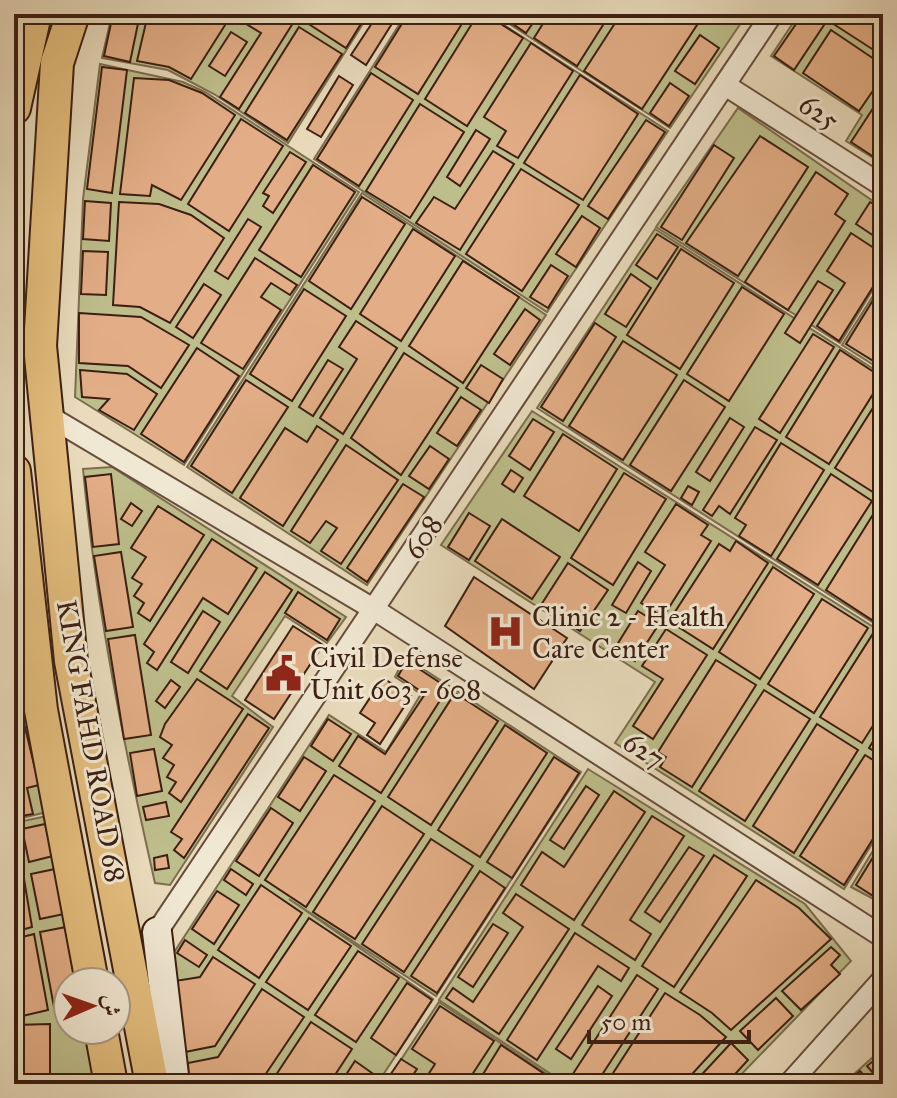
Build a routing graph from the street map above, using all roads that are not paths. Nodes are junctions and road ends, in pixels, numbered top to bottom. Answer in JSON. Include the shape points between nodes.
{"nodes":[{"id":1,"x":35,"y":14,"type":"edge"},
{"id":2,"x":73,"y":14,"type":"edge"},
{"id":3,"x":772,"y":14,"type":"edge"},
{"id":4,"x":725,"y":85,"type":"junction"},
{"id":5,"x":14,"y":108,"type":"edge"},
{"id":6,"x":883,"y":186,"type":"edge"},
{"id":7,"x":47,"y":415,"type":"junction"},
{"id":8,"x":14,"y":471,"type":"edge"},
{"id":9,"x":375,"y":610,"type":"junction"},
{"id":10,"x":157,"y":932,"type":"joint"},
{"id":11,"x":883,"y":937,"type":"edge"},
{"id":12,"x":89,"y":966,"type":"edge"},
{"id":13,"x":883,"y":979,"type":"edge"},
{"id":14,"x":104,"y":1046,"type":"edge"},
{"id":15,"x":111,"y":1084,"type":"edge"},
{"id":16,"x":152,"y":1084,"type":"edge"},
{"id":17,"x":175,"y":1084,"type":"edge"},
{"id":18,"x":789,"y":1084,"type":"edge"}],
"edges":[{"from":1,"to":5,"type":"main road"},
{"from":2,"to":7,"type":"main road","name":"KING FAHD ROAD 68","via":[[57,63],[40,346]]},
{"from":3,"to":4,"type":"street","name":"608"},
{"from":4,"to":6,"type":"street","name":"625"},
{"from":4,"to":9,"type":"street","name":"608"},
{"from":7,"to":9,"type":"street","name":"627"},
{"from":7,"to":16,"type":"main road","name":"KING FAHD ROAD 68","via":[[71,661]]},
{"from":8,"to":12,"type":"main road","name":"KING FAHD ROAD 68","via":[[41,710]]},
{"from":9,"to":10,"type":"street","name":"608"},
{"from":9,"to":11,"type":"street","name":"627"},
{"from":10,"to":17,"type":"main road","name":"608"},
{"from":13,"to":18,"type":"street"},
{"from":14,"to":15,"type":"main road"}]}
